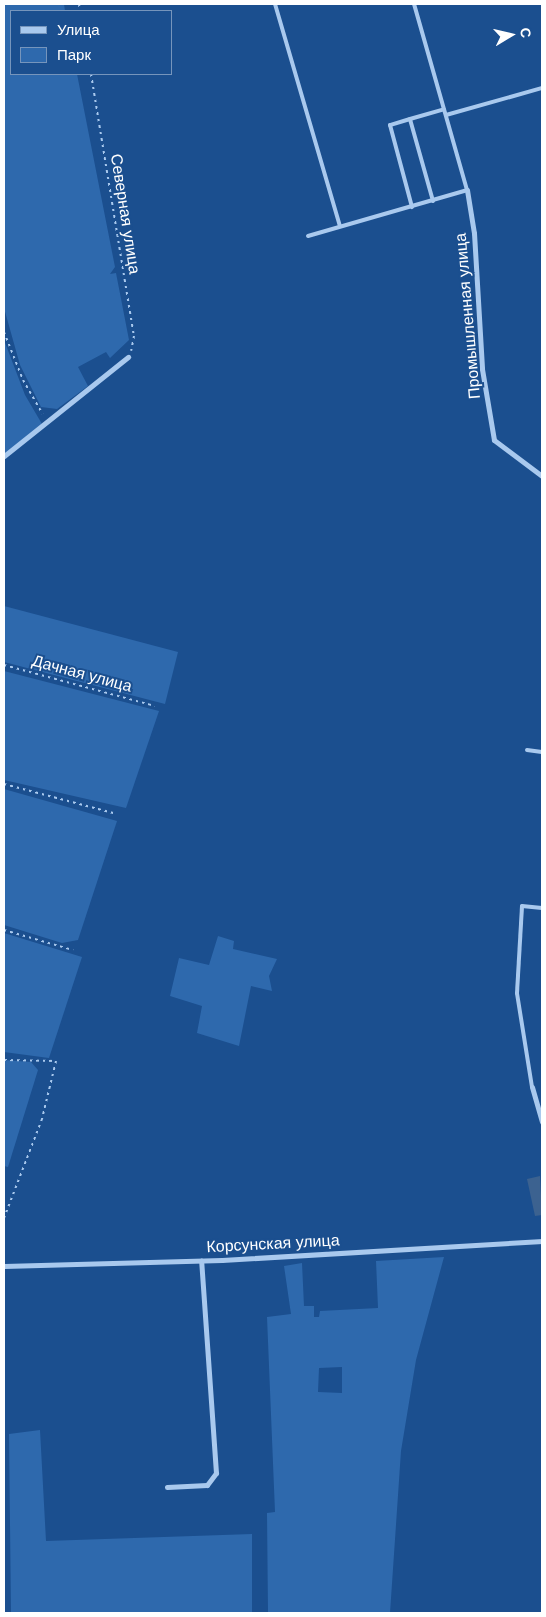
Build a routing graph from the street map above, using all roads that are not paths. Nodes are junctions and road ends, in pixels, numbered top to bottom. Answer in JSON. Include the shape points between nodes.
{"nodes":[{"id":1,"x":275,"y":4,"type":"edge"},
{"id":2,"x":414,"y":4,"type":"edge"},
{"id":3,"x":542,"y":88,"type":"edge"},
{"id":4,"x":444,"y":109,"type":"junction"},
{"id":5,"x":446,"y":115,"type":"junction"},
{"id":6,"x":410,"y":119,"type":"junction"},
{"id":7,"x":467,"y":190,"type":"junction"},
{"id":8,"x":433,"y":201,"type":"junction"},
{"id":9,"x":412,"y":207,"type":"junction"},
{"id":10,"x":340,"y":226,"type":"junction"},
{"id":11,"x":308,"y":236,"type":"dead end"},
{"id":12,"x":128,"y":357,"type":"road end"},
{"id":13,"x":4,"y":456,"type":"edge"},
{"id":14,"x":542,"y":476,"type":"edge"},
{"id":15,"x":527,"y":750,"type":"dead end"},
{"id":16,"x":542,"y":752,"type":"edge"},
{"id":17,"x":542,"y":908,"type":"edge"},
{"id":18,"x":532,"y":1087,"type":"joint"},
{"id":19,"x":542,"y":1122,"type":"edge"},
{"id":20,"x":542,"y":1241,"type":"edge"},
{"id":21,"x":201,"y":1261,"type":"junction"},
{"id":22,"x":4,"y":1266,"type":"edge"},
{"id":23,"x":168,"y":1487,"type":"dead end"}],
"edges":[{"from":1,"to":10,"type":"lane"},
{"from":2,"to":4,"type":"lane"},
{"from":3,"to":5,"type":"lane"},
{"from":4,"to":5,"type":"lane"},
{"from":4,"to":6,"type":"lane"},
{"from":5,"to":7,"type":"lane"},
{"from":6,"to":8,"type":"lane"},
{"from":6,"to":9,"type":"lane","via":[[390,125]]},
{"from":7,"to":8,"type":"lane"},
{"from":7,"to":14,"type":"street","name":"Промышленная улица","via":[[474,233],[482,369],[494,440]]},
{"from":8,"to":9,"type":"lane"},
{"from":9,"to":10,"type":"lane"},
{"from":10,"to":11,"type":"lane"},
{"from":12,"to":13,"type":"street"},
{"from":15,"to":16,"type":"lane"},
{"from":17,"to":18,"type":"lane","via":[[522,906],[517,993]]},
{"from":18,"to":19,"type":"street"},
{"from":20,"to":21,"type":"street","name":"Корсунская улица"},
{"from":21,"to":22,"type":"street","name":"Корсунская улица"},
{"from":21,"to":23,"type":"street","via":[[216,1473],[207,1485]]}]}
